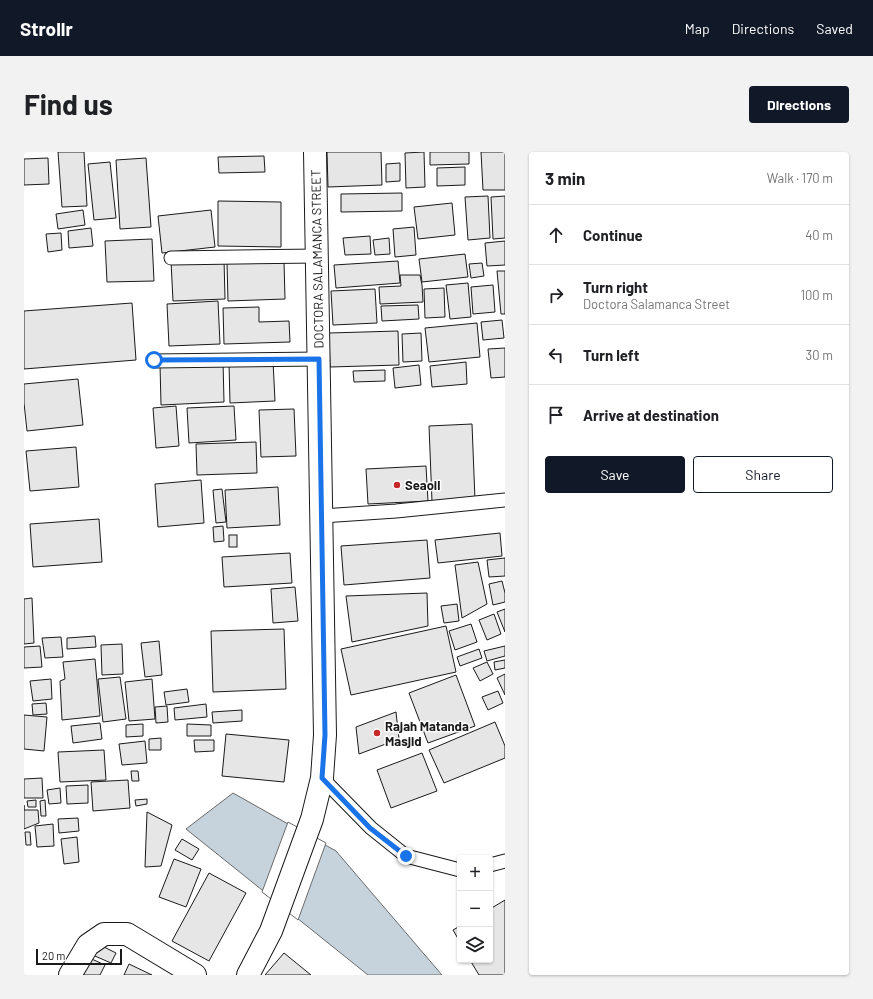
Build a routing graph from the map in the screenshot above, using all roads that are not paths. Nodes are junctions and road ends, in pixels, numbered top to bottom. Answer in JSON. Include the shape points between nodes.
{"nodes":[{"id":1,"x":315,"y":152,"type":"edge"},
{"id":2,"x":318,"y":256,"type":"junction"},
{"id":3,"x":171,"y":258,"type":"dead end"},
{"id":4,"x":319,"y":359,"type":"junction"},
{"id":5,"x":154,"y":360,"type":"dead end"},
{"id":6,"x":505,"y":500,"type":"edge"},
{"id":7,"x":322,"y":516,"type":"junction"},
{"id":8,"x":322,"y":778,"type":"junction"},
{"id":9,"x":505,"y":861,"type":"edge"},
{"id":10,"x":493,"y":864,"type":"edge"},
{"id":11,"x":457,"y":869,"type":"edge"},
{"id":12,"x":70,"y":975,"type":"edge"},
{"id":13,"x":195,"y":975,"type":"edge"},
{"id":14,"x":248,"y":975,"type":"edge"}],
"edges":[{"from":1,"to":2,"type":"main road","name":"DOCTORA SALAMANCA STREET"},
{"from":2,"to":3,"type":"lane"},
{"from":2,"to":4,"type":"main road","name":"DOCTORA SALAMANCA STREET"},
{"from":4,"to":5,"type":"lane"},
{"from":4,"to":7,"type":"main road","name":"DOCTORA SALAMANCA STREET"},
{"from":6,"to":7,"type":"lane"},
{"from":7,"to":8,"type":"main road","name":"DOCTORA SALAMANCA STREET","via":[[325,735]]},
{"from":8,"to":11,"type":"lane","via":[[370,828],[406,856]]},
{"from":8,"to":14,"type":"main road","name":"DOCTORA SALAMANCA STREET","via":[[312,819],[271,931]]},
{"from":9,"to":10,"type":"lane"},
{"from":12,"to":13,"type":"main road","via":[[88,945],[104,934],[127,934]]}]}
